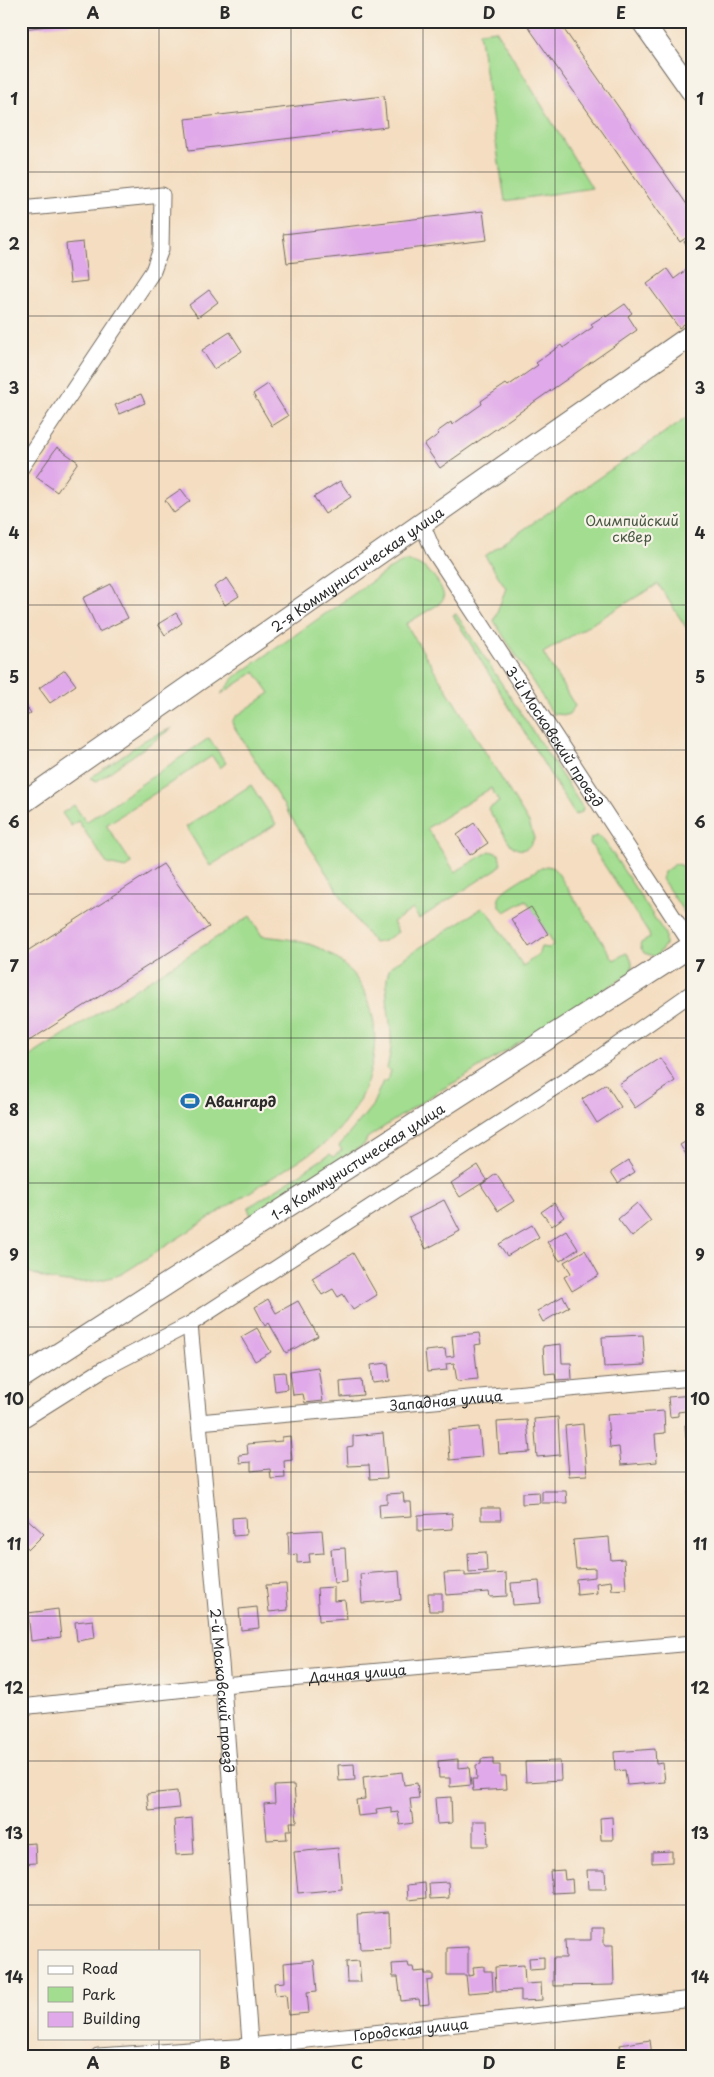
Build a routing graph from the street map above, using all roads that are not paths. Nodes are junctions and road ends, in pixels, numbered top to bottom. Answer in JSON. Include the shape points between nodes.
{"nodes":[{"id":1,"x":642,"y":21,"type":"edge"},
{"id":2,"x":693,"y":93,"type":"edge"},
{"id":3,"x":21,"y":209,"type":"edge"},
{"id":4,"x":693,"y":334,"type":"edge"},
{"id":5,"x":21,"y":468,"type":"edge"},
{"id":6,"x":422,"y":524,"type":"junction"},
{"id":7,"x":21,"y":804,"type":"edge"},
{"id":8,"x":692,"y":946,"type":"edge"},
{"id":9,"x":693,"y":992,"type":"edge"},
{"id":10,"x":190,"y":1324,"type":"junction"},
{"id":11,"x":21,"y":1378,"type":"edge"},
{"id":12,"x":693,"y":1378,"type":"edge"},
{"id":13,"x":21,"y":1421,"type":"edge"},
{"id":14,"x":199,"y":1422,"type":"junction"},
{"id":15,"x":693,"y":1643,"type":"edge"},
{"id":16,"x":223,"y":1686,"type":"junction"},
{"id":17,"x":21,"y":1707,"type":"edge"},
{"id":18,"x":693,"y":1998,"type":"edge"},
{"id":19,"x":251,"y":2051,"type":"edge"},
{"id":20,"x":98,"y":2056,"type":"edge"}],
"edges":[{"from":1,"to":2,"type":"street"},
{"from":3,"to":5,"type":"street","via":[[162,194],[161,249],[153,271]]},
{"from":4,"to":6,"type":"street","name":"2-я Коммунистическая улица"},
{"from":6,"to":7,"type":"street","name":"2-я Коммунистическая улица"},
{"from":6,"to":8,"type":"street","name":"3-й Московский проезд","via":[[433,550]]},
{"from":8,"to":11,"type":"street","name":"1-я Коммунистическая улица"},
{"from":9,"to":10,"type":"street","via":[[589,1066]]},
{"from":10,"to":13,"type":"street","via":[[105,1368]]},
{"from":10,"to":14,"type":"street","name":"2-й Московский проезд"},
{"from":12,"to":14,"type":"street","name":"Западная улица"},
{"from":14,"to":16,"type":"street","name":"2-й Московский проезд"},
{"from":15,"to":16,"type":"street","name":"Дачная улица"},
{"from":16,"to":17,"type":"street","name":"Дачная улица"},
{"from":16,"to":19,"type":"street","name":"2-й Московский проезд"},
{"from":18,"to":19,"type":"street","name":"Городская улица"},
{"from":19,"to":20,"type":"street","name":"Городская улица"}]}
